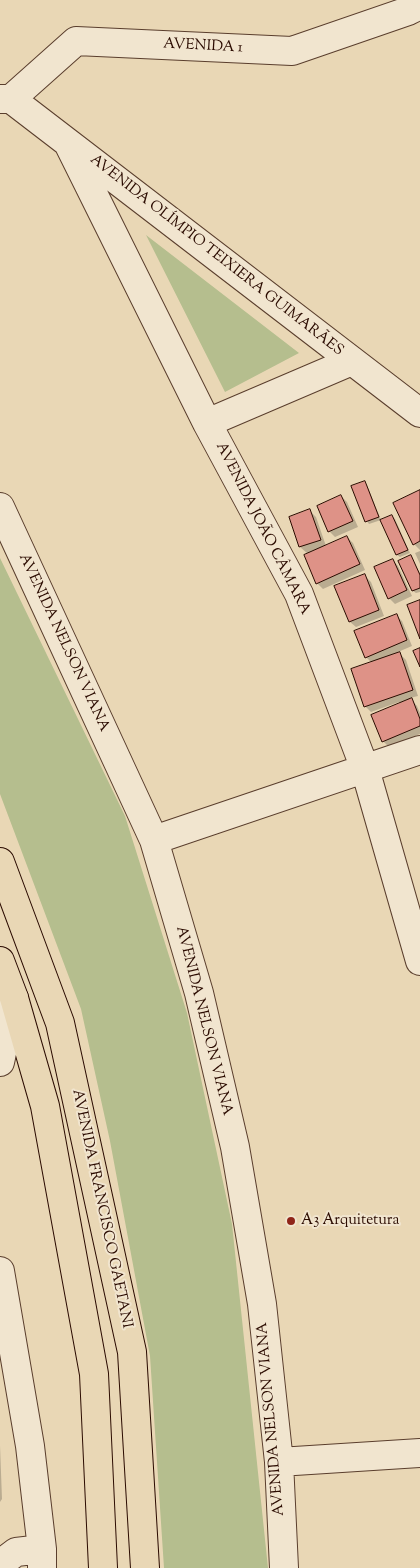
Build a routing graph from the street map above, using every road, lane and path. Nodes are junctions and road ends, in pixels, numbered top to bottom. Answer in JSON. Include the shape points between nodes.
{"nodes":[{"id":1,"x":420,"y":5,"type":"edge"},
{"id":2,"x":6,"y":99,"type":"edge"},
{"id":3,"x":68,"y":143,"type":"junction"},
{"id":4,"x":352,"y":361,"type":"junction"},
{"id":5,"x":420,"y":413,"type":"edge"},
{"id":6,"x":207,"y":423,"type":"junction"},
{"id":7,"x":0,"y":507,"type":"edge"},
{"id":8,"x":420,"y":750,"type":"edge"},
{"id":9,"x":365,"y":769,"type":"junction"},
{"id":10,"x":154,"y":840,"type":"junction"},
{"id":11,"x":0,"y":862,"type":"edge"},
{"id":12,"x":420,"y":961,"type":"edge"},
{"id":13,"x":0,"y":962,"type":"edge"},
{"id":14,"x":14,"y":998,"type":"junction"},
{"id":15,"x":0,"y":1062,"type":"edge"},
{"id":16,"x":0,"y":1271,"type":"edge"},
{"id":17,"x":420,"y":1452,"type":"edge"},
{"id":18,"x":279,"y":1462,"type":"junction"},
{"id":19,"x":42,"y":1558,"type":"edge"},
{"id":20,"x":0,"y":1564,"type":"edge"},
{"id":21,"x":103,"y":1568,"type":"edge"},
{"id":22,"x":145,"y":1568,"type":"edge"},
{"id":23,"x":284,"y":1568,"type":"edge"}],
"edges":[{"from":1,"to":2,"type":"street","name":"AVENIDA 1","via":[[292,51],[76,42]]},
{"from":2,"to":3,"type":"street","name":"AVENIDA OLÍMPIO TEIXIERA GUIMARÃES"},
{"from":3,"to":4,"type":"street","name":"AVENIDA OLÍMPIO TEIXIERA GUIMARÃES"},
{"from":3,"to":6,"type":"street","name":"AVENIDA JOÃO CÂMARA"},
{"from":4,"to":5,"type":"street","name":"AVENIDA OLÍMPIO TEIXIERA GUIMARÃES"},
{"from":4,"to":6,"type":"street"},
{"from":6,"to":9,"type":"street","name":"AVENIDA JOÃO CÂMARA","via":[[299,594]]},
{"from":7,"to":10,"type":"street","name":"AVENIDA NELSON VIANA"},
{"from":8,"to":9,"type":"street"},
{"from":9,"to":10,"type":"street"},
{"from":9,"to":12,"type":"street","name":"AVENIDA JOÃO CÂMARA"},
{"from":10,"to":18,"type":"street","name":"AVENIDA NELSON VIANA","via":[[199,992],[236,1147],[262,1304]]},
{"from":11,"to":22,"type":"main road","name":"AVENIDA FRANCISCO GAETANI","via":[[60,1023],[132,1352]]},
{"from":13,"to":14,"type":"main road"},
{"from":14,"to":15,"type":"street"},
{"from":14,"to":21,"type":"main road","via":[[46,1106],[94,1374]]},
{"from":16,"to":19,"type":"street","via":[[30,1446]]},
{"from":17,"to":18,"type":"street"},
{"from":18,"to":23,"type":"street","name":"AVENIDA NELSON VIANA"},
{"from":19,"to":20,"type":"street","via":[[16,1552]]}]}
